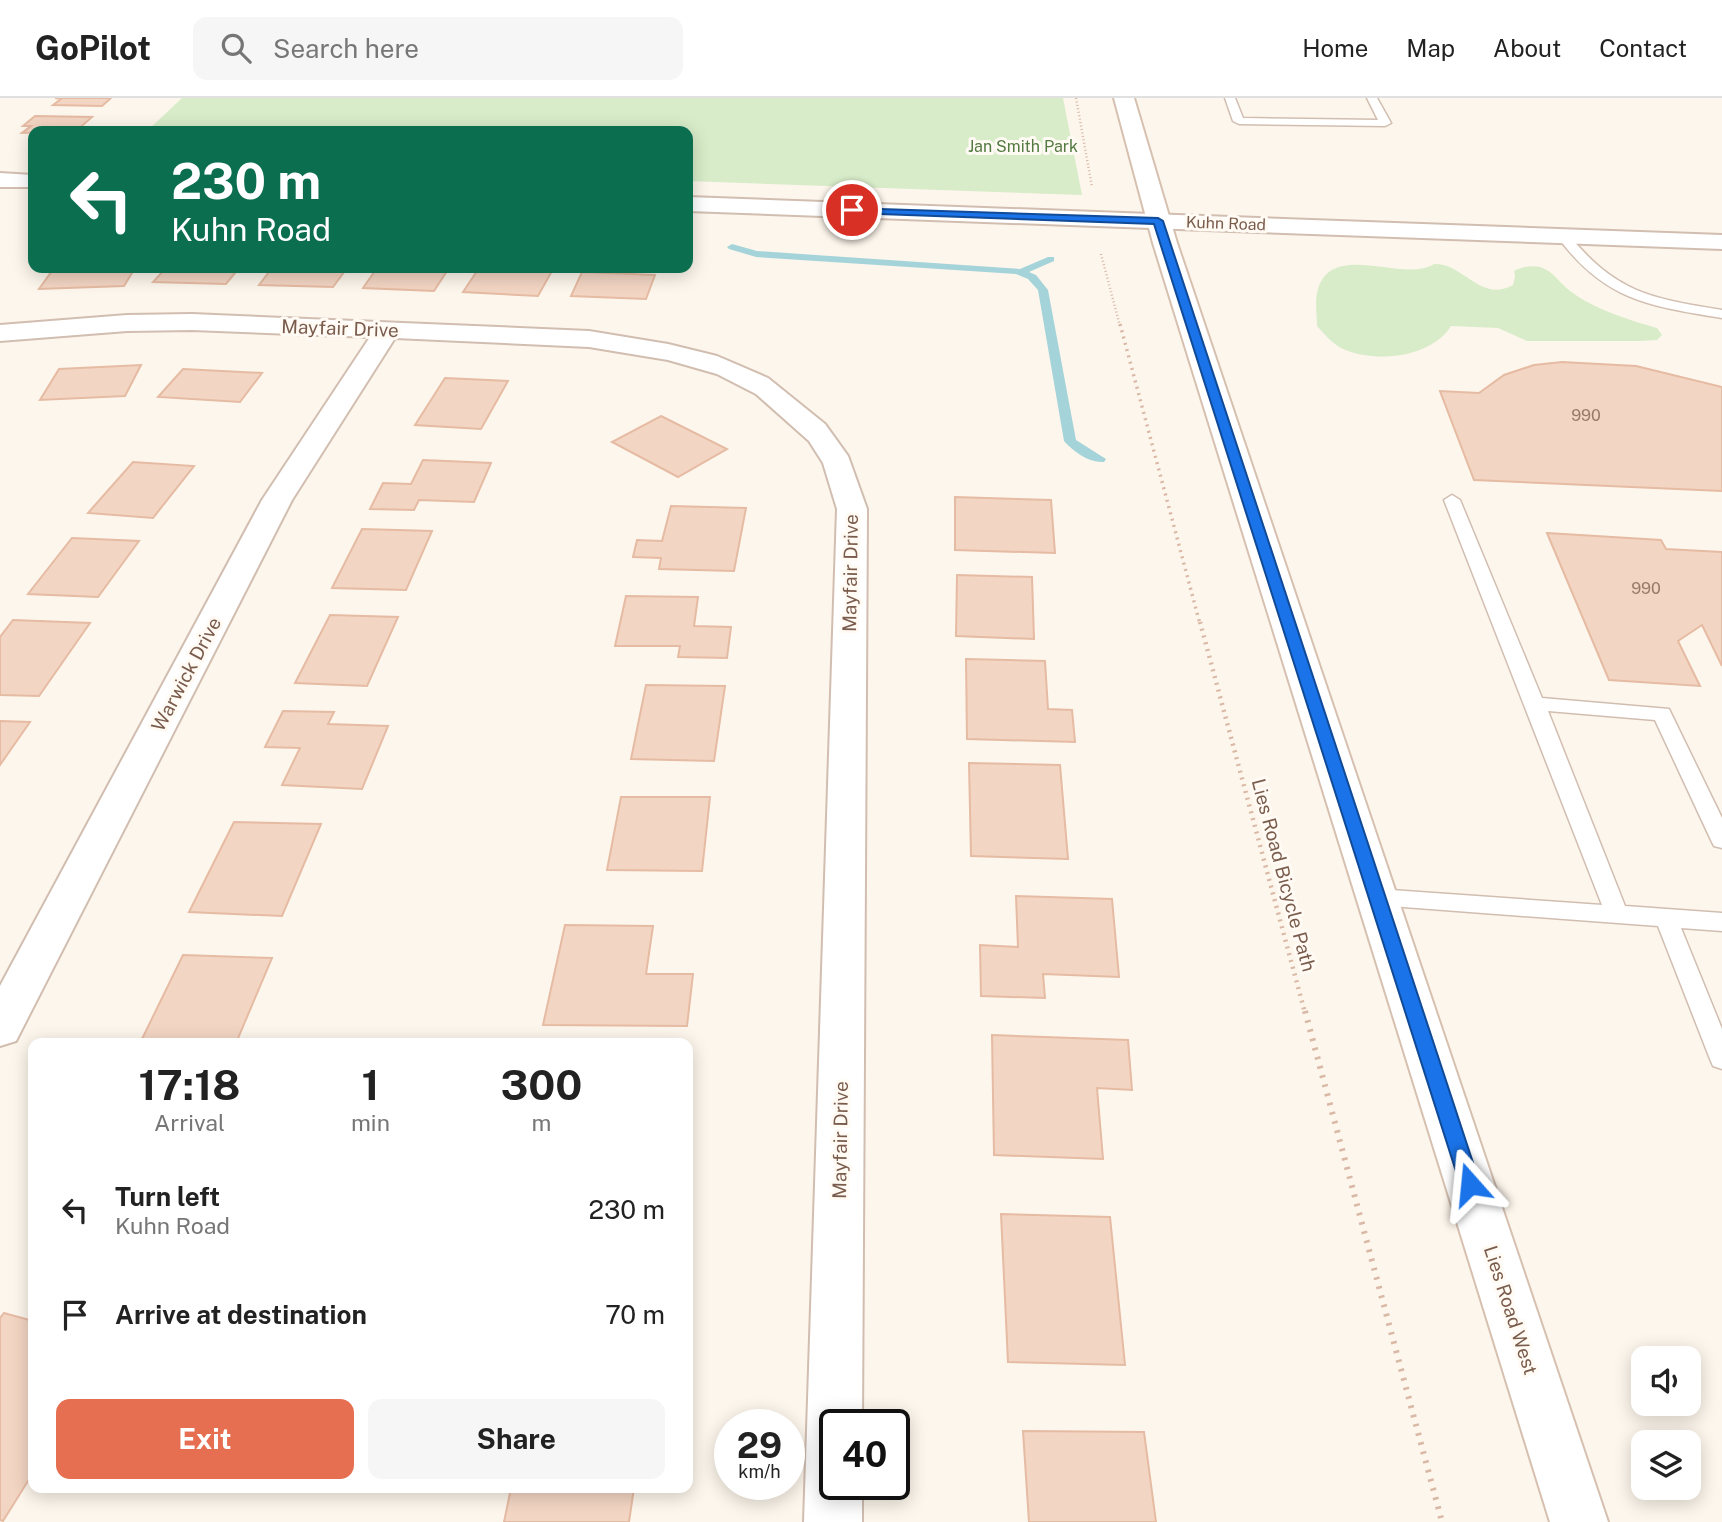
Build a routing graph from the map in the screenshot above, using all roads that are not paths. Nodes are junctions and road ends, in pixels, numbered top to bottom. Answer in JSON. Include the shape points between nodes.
{"nodes":[{"id":1,"x":1124,"y":98,"type":"edge"},
{"id":2,"x":1230,"y":98,"type":"edge"},
{"id":3,"x":1372,"y":98,"type":"edge"},
{"id":4,"x":0,"y":180,"type":"edge"},
{"id":5,"x":28,"y":181,"type":"edge"},
{"id":6,"x":693,"y":204,"type":"edge"},
{"id":7,"x":1158,"y":221,"type":"junction"},
{"id":8,"x":1563,"y":236,"type":"junction"},
{"id":9,"x":1722,"y":242,"type":"edge"},
{"id":10,"x":1722,"y":314,"type":"edge"},
{"id":11,"x":388,"y":330,"type":"junction"},
{"id":12,"x":0,"y":333,"type":"edge"},
{"id":13,"x":1452,"y":500,"type":"dead end"},
{"id":14,"x":1535,"y":704,"type":"junction"},
{"id":15,"x":1722,"y":840,"type":"edge"},
{"id":16,"x":1377,"y":897,"type":"junction"},
{"id":17,"x":1617,"y":914,"type":"junction"},
{"id":18,"x":1666,"y":918,"type":"junction"},
{"id":19,"x":1722,"y":922,"type":"edge"},
{"id":20,"x":0,"y":1028,"type":"edge"},
{"id":21,"x":1722,"y":1059,"type":"edge"},
{"id":22,"x":833,"y":1522,"type":"edge"},
{"id":23,"x":1579,"y":1522,"type":"edge"}],
"edges":[{"from":1,"to":7,"type":"street","name":"Lies Road West"},
{"from":2,"to":3,"type":"lane","via":[[1239,121],[1385,122]]},
{"from":4,"to":5,"type":"street"},
{"from":6,"to":7,"type":"street","name":"Kuhn Road"},
{"from":7,"to":8,"type":"street","name":"Kuhn Road"},
{"from":7,"to":16,"type":"street","name":"Lies Road West"},
{"from":8,"to":9,"type":"street","name":"Kuhn Road"},
{"from":8,"to":10,"type":"lane","via":[[1603,281],[1643,300]]},
{"from":11,"to":12,"type":"street","name":"Mayfair Drive","via":[[166,322]]},
{"from":11,"to":20,"type":"street","name":"Warwick Drive","via":[[277,500]]},
{"from":11,"to":22,"type":"street","name":"Mayfair Drive","via":[[589,339],[663,350],[746,377],[817,432],[839,467],[852,509]]},
{"from":13,"to":14,"type":"lane"},
{"from":14,"to":15,"type":"lane","via":[[1662,714]]},
{"from":14,"to":17,"type":"lane"},
{"from":16,"to":17,"type":"lane"},
{"from":16,"to":23,"type":"street","name":"Lies Road West"},
{"from":17,"to":18,"type":"lane"},
{"from":18,"to":19,"type":"lane"},
{"from":18,"to":21,"type":"lane"}]}
